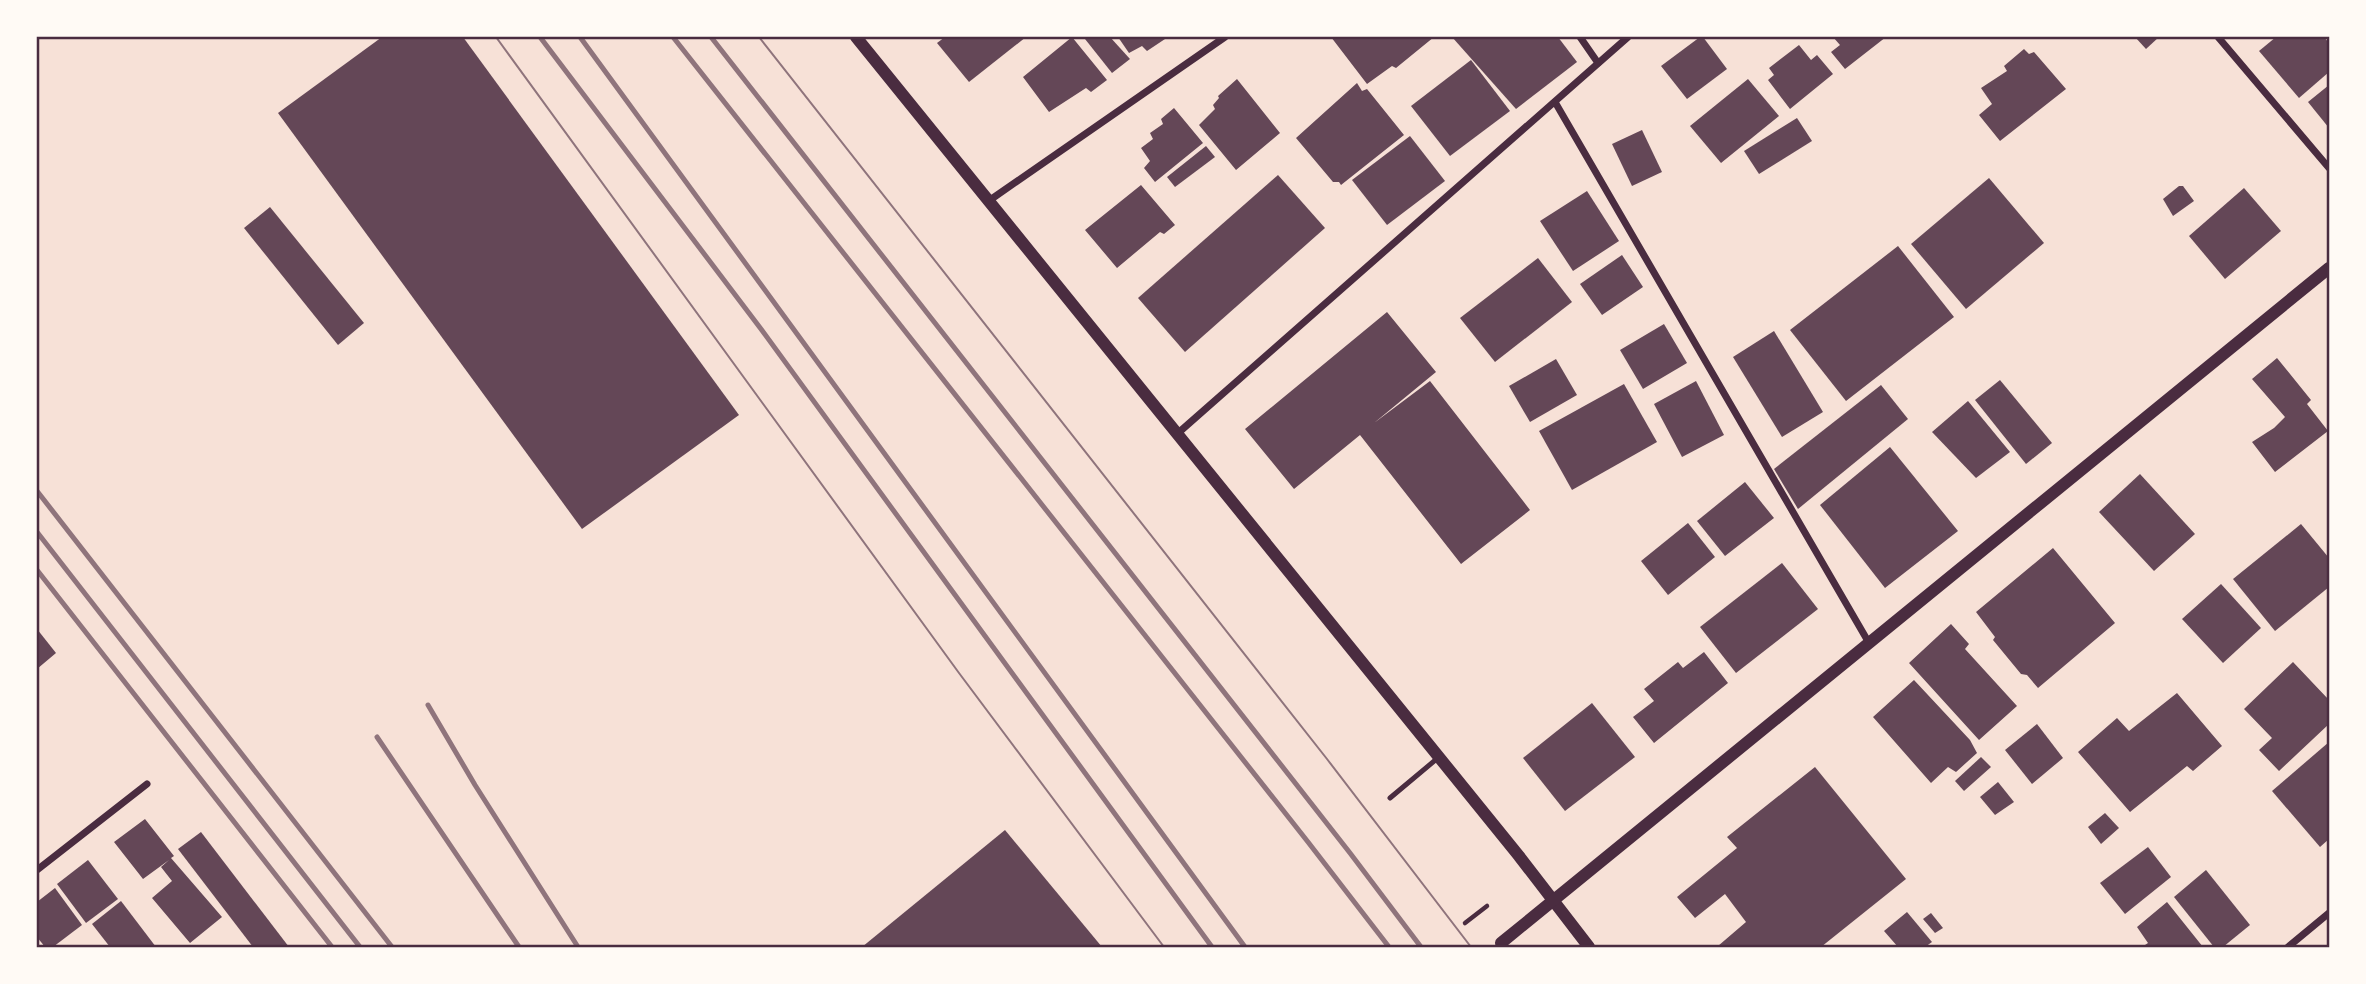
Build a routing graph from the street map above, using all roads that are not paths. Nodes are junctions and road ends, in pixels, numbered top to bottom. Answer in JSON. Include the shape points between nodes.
{"nodes":[{"id":1,"x":856,"y":37,"type":"edge"},
{"id":2,"x":1225,"y":37,"type":"edge"},
{"id":3,"x":1580,"y":37,"type":"edge"},
{"id":4,"x":1628,"y":37,"type":"edge"},
{"id":5,"x":2218,"y":37,"type":"edge"},
{"id":6,"x":1598,"y":63,"type":"junction"},
{"id":7,"x":1555,"y":102,"type":"junction"},
{"id":8,"x":2329,"y":168,"type":"edge"},
{"id":9,"x":990,"y":200,"type":"junction"},
{"id":10,"x":2329,"y":268,"type":"edge"},
{"id":11,"x":1177,"y":434,"type":"junction"},
{"id":12,"x":1869,"y":643,"type":"junction"},
{"id":13,"x":1439,"y":757,"type":"junction"},
{"id":14,"x":147,"y":784,"type":"dead end"},
{"id":15,"x":1390,"y":798,"type":"dead end"},
{"id":16,"x":38,"y":866,"type":"edge"},
{"id":17,"x":1554,"y":899,"type":"junction"},
{"id":18,"x":2329,"y":913,"type":"edge"},
{"id":19,"x":1501,"y":943,"type":"dead end"},
{"id":20,"x":1589,"y":947,"type":"edge"},
{"id":21,"x":2288,"y":947,"type":"edge"}],
"edges":[{"from":1,"to":9,"type":"street"},
{"from":2,"to":9,"type":"street"},
{"from":3,"to":6,"type":"street"},
{"from":4,"to":6,"type":"street"},
{"from":5,"to":8,"type":"street"},
{"from":6,"to":7,"type":"street"},
{"from":7,"to":11,"type":"street"},
{"from":7,"to":12,"type":"street"},
{"from":9,"to":11,"type":"street"},
{"from":10,"to":12,"type":"street"},
{"from":11,"to":13,"type":"street"},
{"from":12,"to":17,"type":"street"},
{"from":13,"to":15,"type":"lane"},
{"from":13,"to":17,"type":"street"},
{"from":14,"to":16,"type":"street"},
{"from":17,"to":19,"type":"street"},
{"from":17,"to":20,"type":"street"},
{"from":18,"to":21,"type":"street"}]}
